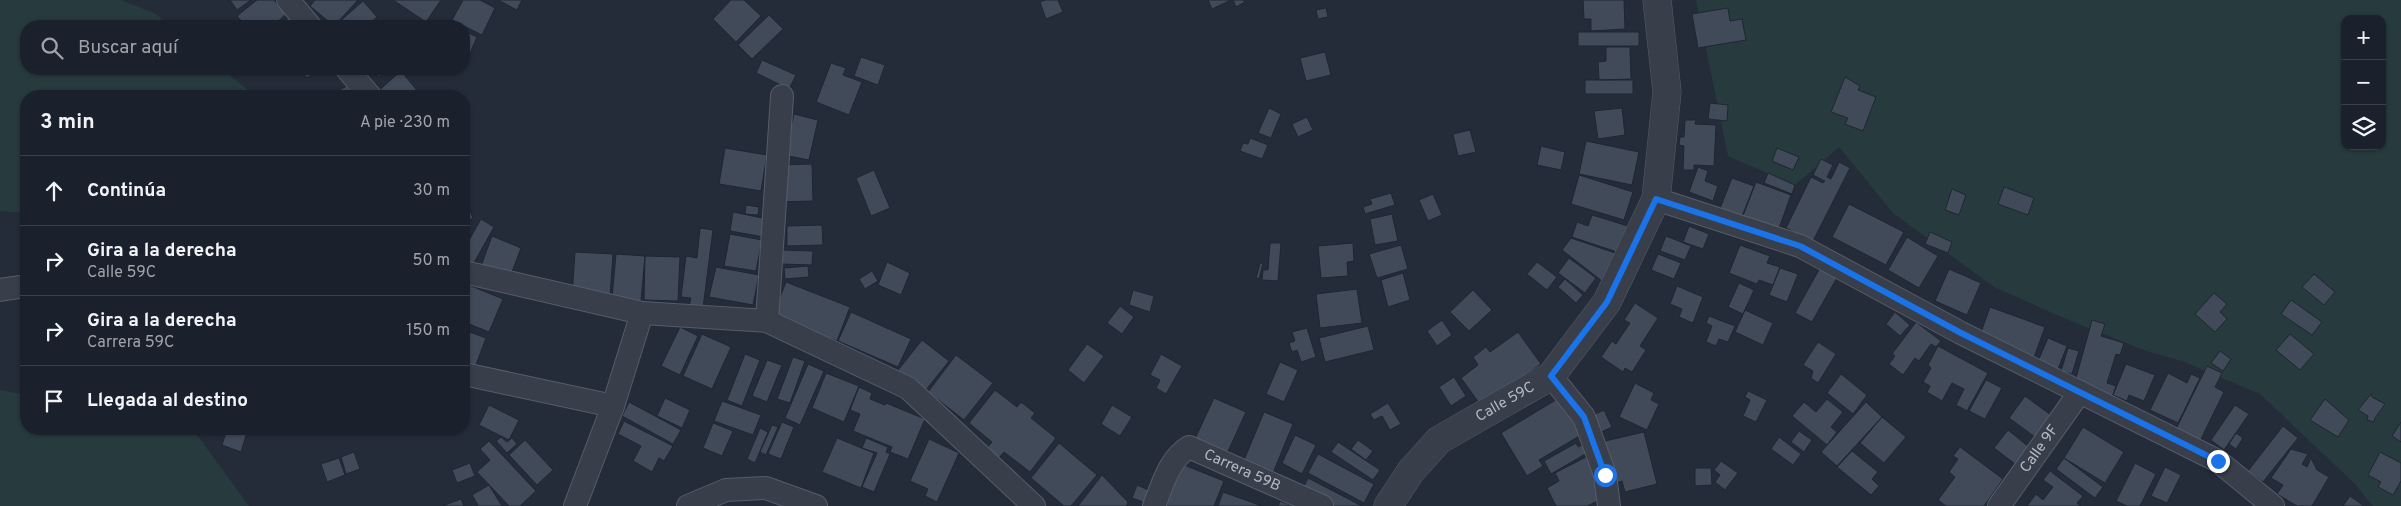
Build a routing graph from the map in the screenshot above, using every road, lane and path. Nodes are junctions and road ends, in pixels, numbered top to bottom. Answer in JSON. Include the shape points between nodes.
{"nodes":[{"id":1,"x":288,"y":0,"type":"edge"},
{"id":2,"x":1656,"y":0,"type":"edge"},
{"id":3,"x":305,"y":20,"type":"edge"},
{"id":4,"x":352,"y":75,"type":"edge"},
{"id":5,"x":365,"y":90,"type":"edge"},
{"id":6,"x":782,"y":96,"type":"dead end"},
{"id":7,"x":1656,"y":199,"type":"junction"},
{"id":8,"x":470,"y":273,"type":"edge"},
{"id":9,"x":20,"y":287,"type":"edge"},
{"id":10,"x":0,"y":290,"type":"edge"},
{"id":11,"x":642,"y":313,"type":"junction"},
{"id":12,"x":768,"y":322,"type":"junction"},
{"id":13,"x":470,"y":375,"type":"edge"},
{"id":14,"x":1551,"y":376,"type":"junction"},
{"id":15,"x":2080,"y":392,"type":"junction"},
{"id":16,"x":614,"y":406,"type":"junction"},
{"id":17,"x":575,"y":506,"type":"edge"},
{"id":18,"x":688,"y":506,"type":"edge"},
{"id":19,"x":816,"y":506,"type":"edge"},
{"id":20,"x":1034,"y":506,"type":"edge"},
{"id":21,"x":1154,"y":506,"type":"edge"},
{"id":22,"x":1322,"y":506,"type":"edge"},
{"id":23,"x":1388,"y":506,"type":"edge"},
{"id":24,"x":1609,"y":506,"type":"edge"},
{"id":25,"x":1999,"y":506,"type":"edge"},
{"id":26,"x":2272,"y":506,"type":"edge"}],
"edges":[{"from":1,"to":3,"type":"street"},
{"from":2,"to":7,"type":"street","name":"Calle 59C","via":[[1667,92]]},
{"from":4,"to":5,"type":"street"},
{"from":6,"to":12,"type":"street"},
{"from":7,"to":14,"type":"street","name":"Calle 59C","via":[[1607,302]]},
{"from":7,"to":15,"type":"street","via":[[1800,246],[1961,333]]},
{"from":8,"to":11,"type":"street"},
{"from":9,"to":10,"type":"street"},
{"from":11,"to":12,"type":"street"},
{"from":11,"to":16,"type":"street"},
{"from":12,"to":20,"type":"street","via":[[908,388]]},
{"from":13,"to":16,"type":"street"},
{"from":14,"to":23,"type":"street","name":"Calle 59C","via":[[1439,440],[1411,471]]},
{"from":14,"to":24,"type":"street","via":[[1584,417],[1605,475]]},
{"from":15,"to":25,"type":"street","name":"Calle 9F"},
{"from":15,"to":26,"type":"street","via":[[2218,461]]},
{"from":16,"to":17,"type":"street"},
{"from":18,"to":19,"type":"street","via":[[726,490],[766,488]]},
{"from":21,"to":22,"type":"street","name":"Carrera 59B","via":[[1168,472],[1180,452],[1189,447]]}]}
